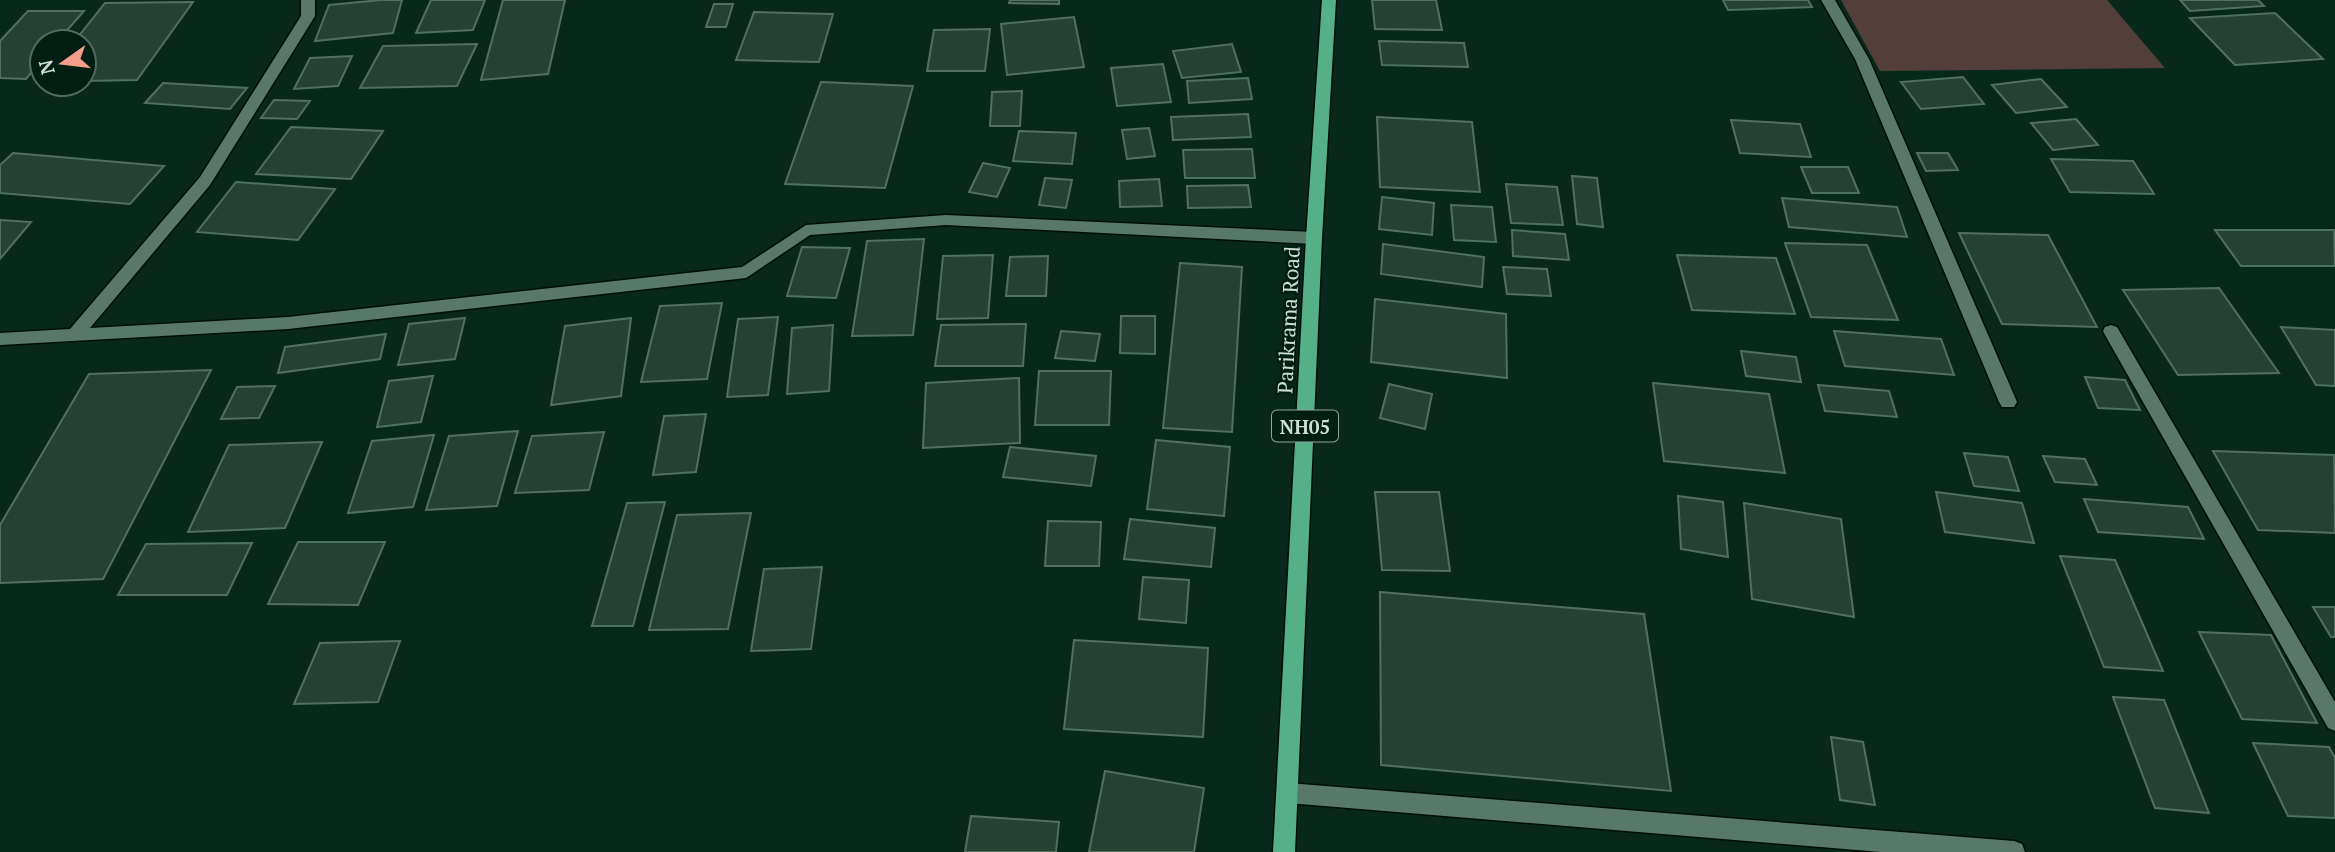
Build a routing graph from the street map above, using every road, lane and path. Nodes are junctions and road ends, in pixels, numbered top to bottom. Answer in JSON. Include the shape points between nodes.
{"nodes":[{"id":1,"x":308,"y":0,"type":"edge"},
{"id":2,"x":1329,"y":0,"type":"edge"},
{"id":3,"x":1828,"y":0,"type":"edge"},
{"id":4,"x":1314,"y":238,"type":"junction"},
{"id":5,"x":2111,"y":331,"type":"dead end"},
{"id":6,"x":74,"y":335,"type":"junction"},
{"id":7,"x":0,"y":339,"type":"edge"},
{"id":8,"x":2008,"y":402,"type":"dead end"},
{"id":9,"x":2335,"y":721,"type":"edge"},
{"id":10,"x":1288,"y":793,"type":"junction"},
{"id":11,"x":1284,"y":852,"type":"edge"},
{"id":12,"x":2014,"y":852,"type":"edge"}],
"edges":[{"from":1,"to":6,"type":"street","via":[[308,16],[205,181]]},
{"from":2,"to":4,"type":"main road","name":"Parikrama Road","number":"NH05"},
{"from":3,"to":8,"type":"street","via":[[1862,59]]},
{"from":4,"to":6,"type":"street","via":[[933,220],[806,230],[746,272],[288,323]]},
{"from":4,"to":10,"type":"main road","name":"Parikrama Road","number":"NH05"},
{"from":5,"to":9,"type":"street"},
{"from":6,"to":7,"type":"street"},
{"from":10,"to":11,"type":"main road","name":"Parikrama Road","number":"NH05"},
{"from":10,"to":12,"type":"street"}]}
